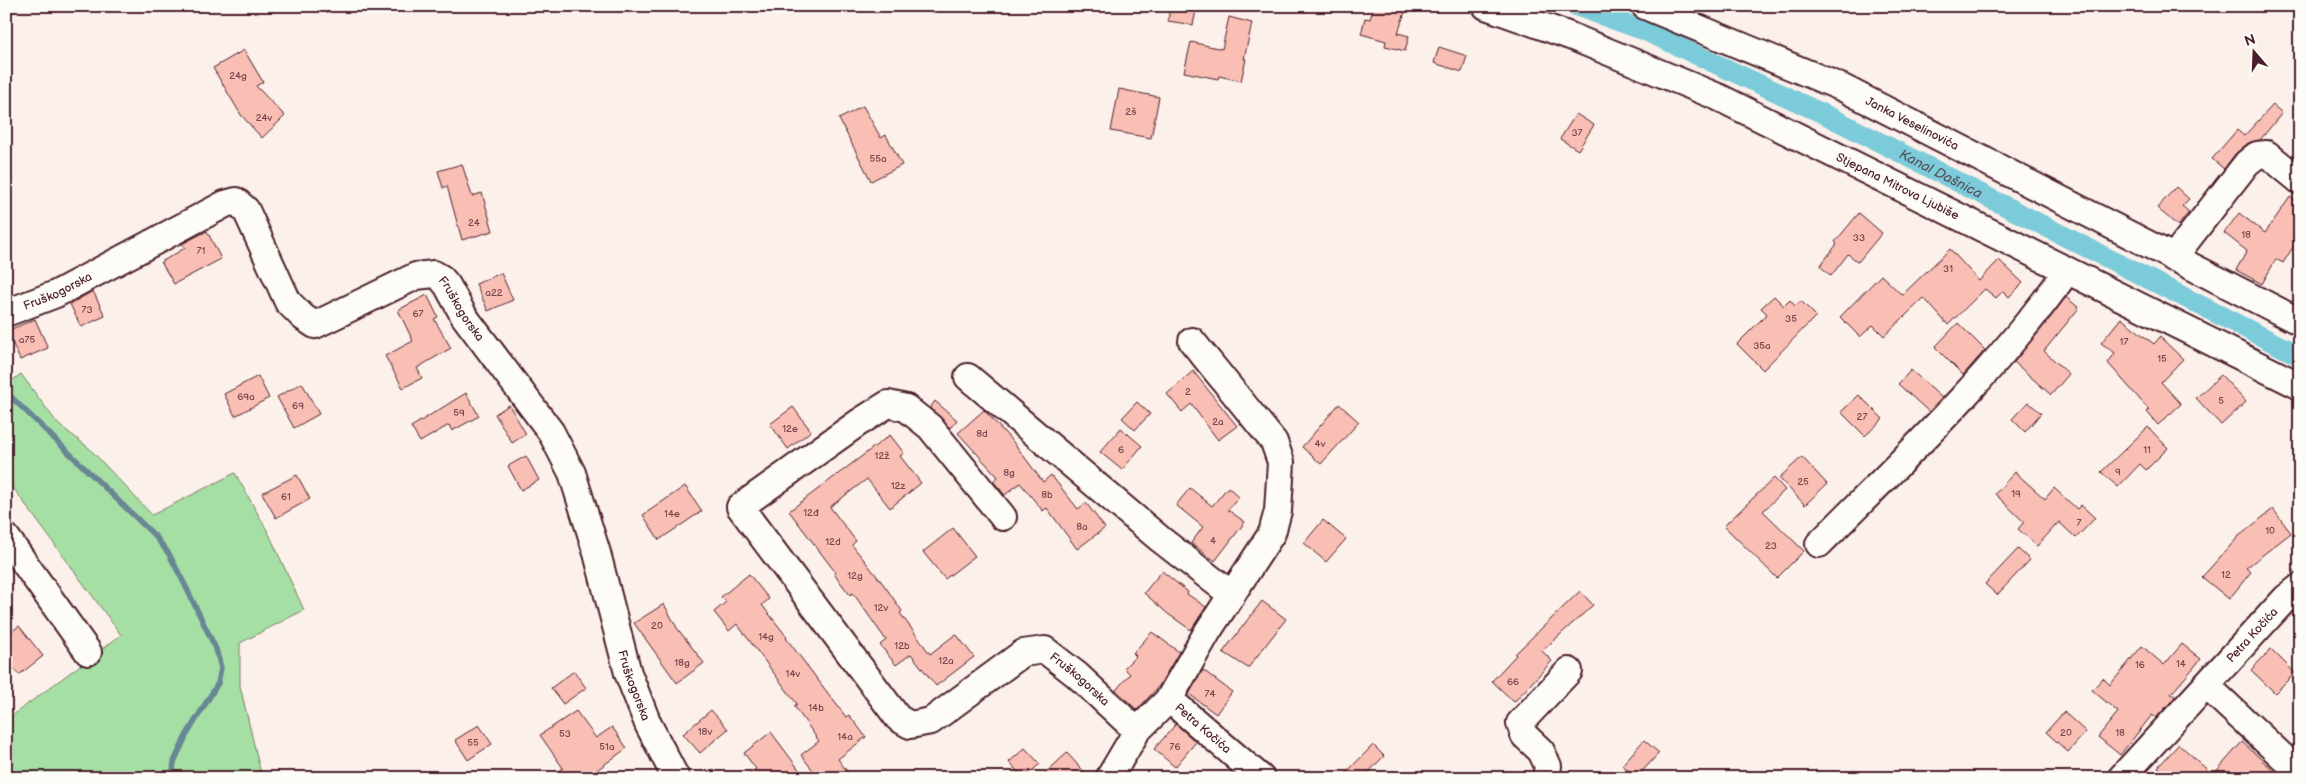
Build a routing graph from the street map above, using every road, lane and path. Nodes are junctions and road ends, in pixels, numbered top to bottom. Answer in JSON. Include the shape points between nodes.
{"nodes":[{"id":1,"x":1486,"y":6,"type":"edge"},
{"id":2,"x":1645,"y":6,"type":"edge"},
{"id":3,"x":2300,"y":181,"type":"edge"},
{"id":4,"x":2173,"y":258,"type":"junction"},
{"id":5,"x":2067,"y":271,"type":"junction"},
{"id":6,"x":6,"y":313,"type":"edge"},
{"id":7,"x":2300,"y":322,"type":"edge"},
{"id":8,"x":1192,"y":341,"type":"dead end"},
{"id":9,"x":968,"y":377,"type":"dead end"},
{"id":10,"x":2300,"y":386,"type":"edge"},
{"id":11,"x":1003,"y":517,"type":"dead end"},
{"id":12,"x":6,"y":537,"type":"edge"},
{"id":13,"x":1819,"y":544,"type":"dead end"},
{"id":14,"x":2300,"y":587,"type":"edge"},
{"id":15,"x":1232,"y":595,"type":"junction"},
{"id":16,"x":88,"y":652,"type":"dead end"},
{"id":17,"x":1569,"y":671,"type":"dead end"},
{"id":18,"x":2207,"y":686,"type":"junction"},
{"id":19,"x":1169,"y":699,"type":"junction"},
{"id":20,"x":1137,"y":731,"type":"junction"},
{"id":21,"x":2300,"y":773,"type":"edge"},
{"id":22,"x":669,"y":775,"type":"edge"},
{"id":23,"x":1109,"y":778,"type":"edge"},
{"id":24,"x":1261,"y":778,"type":"edge"},
{"id":25,"x":1546,"y":778,"type":"edge"},
{"id":26,"x":2121,"y":778,"type":"edge"}],
"edges":[{"from":1,"to":5,"type":"street","name":"Stjepana Mitrova Ljubiše","via":[[1570,36],[1718,97]]},
{"from":2,"to":4,"type":"street","name":"Janka Veselinovića","via":[[1843,88]]},
{"from":3,"to":4,"type":"street","via":[[2267,154],[2257,155],[2247,163]]},
{"from":4,"to":7,"type":"street","name":"Janka Veselinovića"},
{"from":5,"to":10,"type":"street","name":"Stjepana Mitrova Ljubiše"},
{"from":5,"to":13,"type":"street","via":[[2013,341],[1923,440]]},
{"from":6,"to":22,"type":"street","name":"Fruškogorska","via":[[56,294],[236,201],[246,210],[288,302],[315,325],[416,276],[434,274],[441,278],[464,316],[551,432],[572,473],[597,552],[628,673]]},
{"from":8,"to":15,"type":"street","via":[[1274,442],[1281,462],[1278,511],[1272,533]]},
{"from":9,"to":15,"type":"street","via":[[1160,539]]},
{"from":11,"to":20,"type":"street","name":"Fruškogorska","via":[[930,427],[906,408],[888,404],[740,507],[898,718],[910,725],[931,721],[1023,653],[1045,650],[1078,675]]},
{"from":12,"to":16,"type":"street"},
{"from":14,"to":18,"type":"street","name":"Petra Kočića","via":[[2286,598]]},
{"from":15,"to":19,"type":"street"},
{"from":17,"to":25,"type":"street","via":[[1520,724],[1524,735],[1541,751],[1548,766]]},
{"from":18,"to":21,"type":"street"},
{"from":18,"to":26,"type":"street","name":"Petra Kočića"},
{"from":19,"to":20,"type":"street"},
{"from":19,"to":24,"type":"street","name":"Petra Kočića"},
{"from":20,"to":23,"type":"street"}]}
